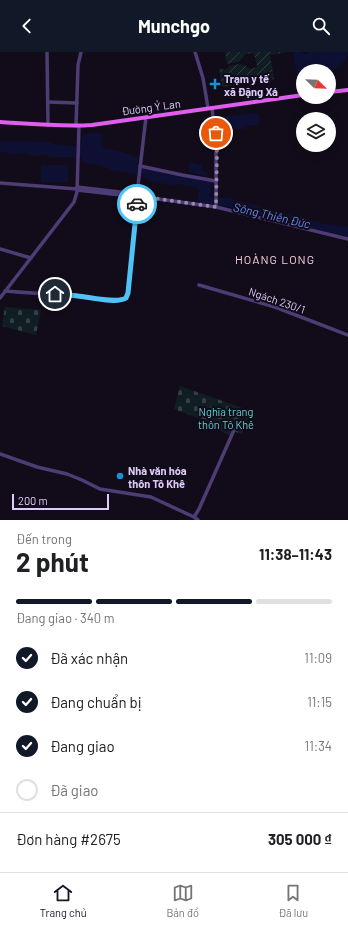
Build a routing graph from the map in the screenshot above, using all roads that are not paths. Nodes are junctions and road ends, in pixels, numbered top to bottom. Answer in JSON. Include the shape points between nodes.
{"nodes":[{"id":1,"x":47,"y":52,"type":"edge"},
{"id":2,"x":81,"y":52,"type":"edge"},
{"id":3,"x":195,"y":52,"type":"edge"},
{"id":4,"x":348,"y":90,"type":"edge"},
{"id":5,"x":336,"y":91,"type":"edge"},
{"id":6,"x":296,"y":97,"type":"edge"},
{"id":7,"x":48,"y":102,"type":"junction"},
{"id":8,"x":76,"y":103,"type":"junction"},
{"id":9,"x":210,"y":108,"type":"junction"},
{"id":10,"x":146,"y":117,"type":"junction"},
{"id":11,"x":0,"y":122,"type":"edge"},
{"id":12,"x":48,"y":126,"type":"junction"},
{"id":13,"x":77,"y":126,"type":"junction"},
{"id":14,"x":140,"y":166,"type":"junction"},
{"id":15,"x":216,"y":180,"type":"junction"},
{"id":16,"x":0,"y":183,"type":"edge"},
{"id":17,"x":77,"y":189,"type":"junction"},
{"id":18,"x":137,"y":196,"type":"junction"},
{"id":19,"x":216,"y":207,"type":"junction"},
{"id":20,"x":348,"y":239,"type":"edge"},
{"id":21,"x":0,"y":249,"type":"edge"},
{"id":22,"x":31,"y":258,"type":"junction"},
{"id":23,"x":198,"y":285,"type":"dead end"},
{"id":24,"x":5,"y":291,"type":"junction"},
{"id":25,"x":0,"y":298,"type":"edge"},
{"id":26,"x":348,"y":335,"type":"edge"},
{"id":27,"x":234,"y":430,"type":"dead end"},
{"id":28,"x":0,"y":454,"type":"edge"},
{"id":29,"x":196,"y":519,"type":"edge"}],
"edges":[{"from":1,"to":7,"type":"street"},
{"from":2,"to":8,"type":"street"},
{"from":3,"to":9,"type":"street"},
{"from":4,"to":5,"type":"main road"},
{"from":6,"to":9,"type":"main road","name":"Đường Ỷ Lan"},
{"from":7,"to":8,"type":"street"},
{"from":7,"to":12,"type":"street"},
{"from":8,"to":13,"type":"street"},
{"from":9,"to":10,"type":"main road","name":"Đường Ỷ Lan"},
{"from":9,"to":15,"type":"street","via":[[216,143]]},
{"from":10,"to":13,"type":"main road","name":"Đường Ỷ Lan"},
{"from":10,"to":14,"type":"street"},
{"from":11,"to":12,"type":"main road","name":"Đường Ỷ Lan"},
{"from":12,"to":13,"type":"main road","name":"Đường Ỷ Lan"},
{"from":13,"to":17,"type":"street"},
{"from":14,"to":15,"type":"street"},
{"from":14,"to":18,"type":"street"},
{"from":15,"to":19,"type":"street"},
{"from":16,"to":17,"type":"street"},
{"from":17,"to":18,"type":"street"},
{"from":17,"to":22,"type":"street","via":[[74,202]]},
{"from":18,"to":19,"type":"street"},
{"from":18,"to":24,"type":"street","via":[[128,293],[125,299]]},
{"from":19,"to":20,"type":"street"},
{"from":21,"to":22,"type":"street"},
{"from":22,"to":24,"type":"street"},
{"from":23,"to":26,"type":"street","name":"Ngách 230/1","via":[[275,307]]},
{"from":24,"to":25,"type":"street"},
{"from":27,"to":29,"type":"street"},
{"from":28,"to":29,"type":"street","via":[[71,475],[100,489],[154,498]]}]}
